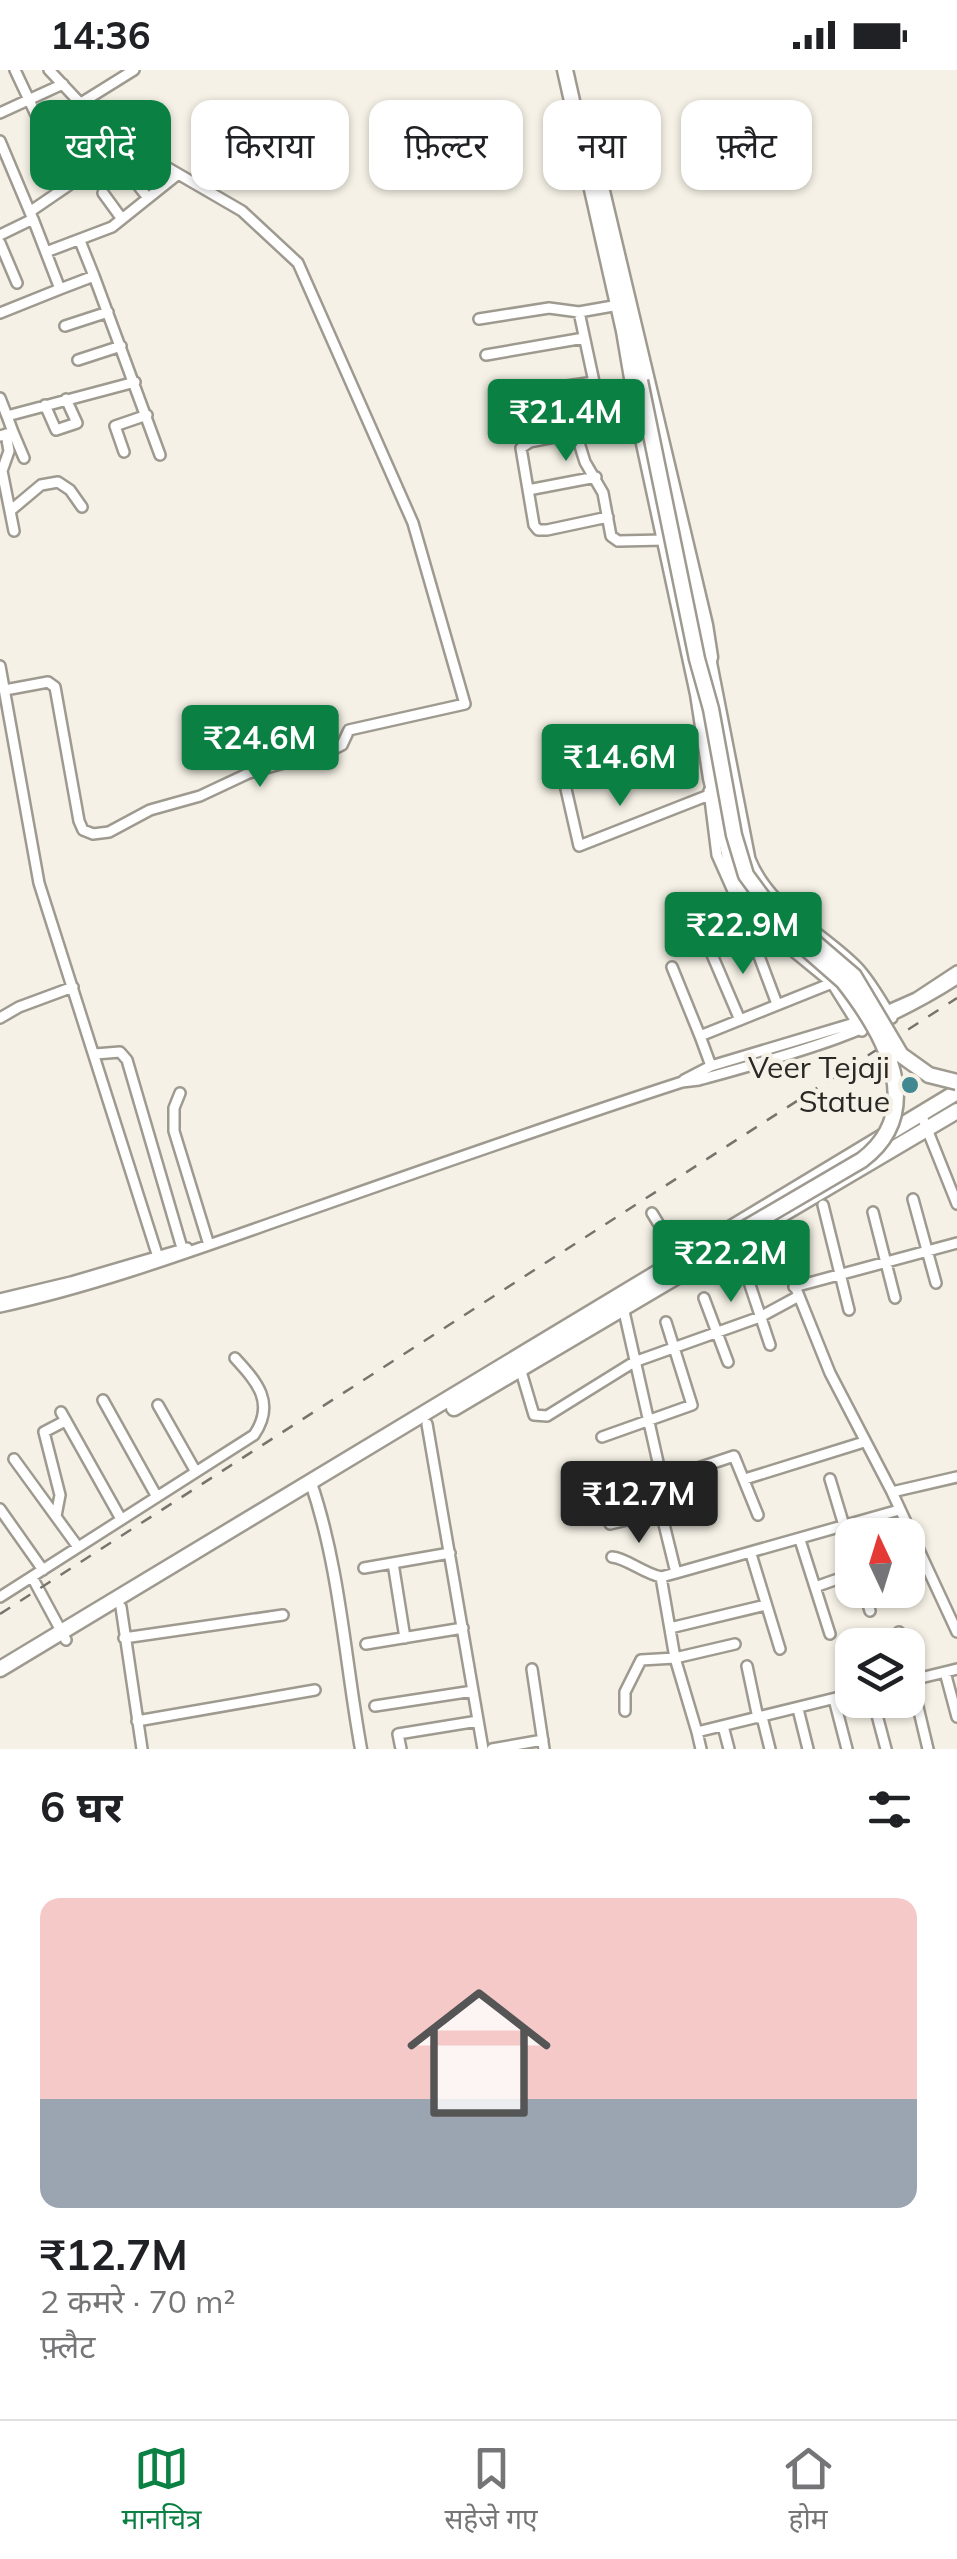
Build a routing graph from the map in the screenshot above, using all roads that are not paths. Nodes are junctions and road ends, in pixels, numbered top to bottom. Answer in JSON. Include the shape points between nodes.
{"nodes":[{"id":1,"x":15,"y":70,"type":"edge"},
{"id":2,"x":49,"y":70,"type":"edge"},
{"id":3,"x":108,"y":70,"type":"edge"},
{"id":4,"x":134,"y":70,"type":"edge"},
{"id":5,"x":565,"y":70,"type":"edge"},
{"id":6,"x":574,"y":70,"type":"edge"},
{"id":7,"x":118,"y":80,"type":"junction"},
{"id":8,"x":63,"y":84,"type":"junction"},
{"id":9,"x":29,"y":99,"type":"junction"},
{"id":10,"x":77,"y":100,"type":"edge"},
{"id":11,"x":87,"y":100,"type":"edge"},
{"id":12,"x":0,"y":112,"type":"edge"},
{"id":13,"x":0,"y":140,"type":"edge"},
{"id":14,"x":4,"y":160,"type":"edge"},
{"id":15,"x":171,"y":172,"type":"edge"},
{"id":16,"x":178,"y":176,"type":"junction"},
{"id":17,"x":64,"y":190,"type":"edge"},
{"id":18,"x":142,"y":190,"type":"edge"},
{"id":19,"x":103,"y":192,"type":"dead end"},
{"id":20,"x":148,"y":198,"type":"junction"},
{"id":21,"x":32,"y":215,"type":"junction"},
{"id":22,"x":122,"y":219,"type":"junction"},
{"id":23,"x":0,"y":235,"type":"edge"},
{"id":24,"x":80,"y":242,"type":"junction"},
{"id":25,"x":0,"y":243,"type":"edge"},
{"id":26,"x":46,"y":252,"type":"junction"},
{"id":27,"x":94,"y":276,"type":"junction"},
{"id":28,"x":17,"y":283,"type":"dead end"},
{"id":29,"x":60,"y":289,"type":"junction"},
{"id":30,"x":613,"y":306,"type":"dead end"},
{"id":31,"x":0,"y":312,"type":"edge"},
{"id":32,"x":108,"y":312,"type":"junction"},
{"id":33,"x":579,"y":312,"type":"junction"},
{"id":34,"x":479,"y":320,"type":"dead end"},
{"id":35,"x":65,"y":326,"type":"dead end"},
{"id":36,"x":629,"y":330,"type":"junction"},
{"id":37,"x":584,"y":338,"type":"junction"},
{"id":38,"x":120,"y":346,"type":"junction"},
{"id":39,"x":486,"y":355,"type":"dead end"},
{"id":40,"x":78,"y":360,"type":"dead end"},
{"id":41,"x":134,"y":382,"type":"junction"},
{"id":42,"x":594,"y":382,"type":"junction"},
{"id":43,"x":0,"y":398,"type":"edge"},
{"id":44,"x":66,"y":400,"type":"junction"},
{"id":45,"x":45,"y":405,"type":"junction"},
{"id":46,"x":147,"y":415,"type":"junction"},
{"id":47,"x":7,"y":416,"type":"junction"},
{"id":48,"x":601,"y":425,"type":"dead end"},
{"id":49,"x":576,"y":433,"type":"junction"},
{"id":50,"x":6,"y":434,"type":"edge"},
{"id":51,"x":124,"y":452,"type":"dead end"},
{"id":52,"x":160,"y":455,"type":"dead end"},
{"id":53,"x":24,"y":458,"type":"dead end"},
{"id":54,"x":596,"y":477,"type":"junction"},
{"id":55,"x":528,"y":490,"type":"junction"},
{"id":56,"x":82,"y":508,"type":"dead end"},
{"id":57,"x":10,"y":511,"type":"junction"},
{"id":58,"x":608,"y":516,"type":"junction"},
{"id":59,"x":14,"y":532,"type":"dead end"},
{"id":60,"x":665,"y":540,"type":"junction"},
{"id":61,"x":710,"y":658,"type":"junction"},
{"id":62,"x":0,"y":666,"type":"edge"},
{"id":63,"x":6,"y":690,"type":"junction"},
{"id":64,"x":698,"y":694,"type":"junction"},
{"id":65,"x":562,"y":767,"type":"dead end"},
{"id":66,"x":711,"y":778,"type":"junction"},
{"id":67,"x":709,"y":795,"type":"junction"},
{"id":68,"x":766,"y":929,"type":"junction"},
{"id":69,"x":710,"y":950,"type":"dead end"},
{"id":70,"x":672,"y":967,"type":"dead end"},
{"id":71,"x":957,"y":971,"type":"edge"},
{"id":72,"x":957,"y":979,"type":"edge"},
{"id":73,"x":832,"y":983,"type":"junction"},
{"id":74,"x":74,"y":988,"type":"junction"},
{"id":75,"x":778,"y":1004,"type":"junction"},
{"id":76,"x":890,"y":1015,"type":"junction"},
{"id":77,"x":0,"y":1018,"type":"edge"},
{"id":78,"x":740,"y":1020,"type":"junction"},
{"id":79,"x":860,"y":1026,"type":"junction"},
{"id":80,"x":700,"y":1036,"type":"junction"},
{"id":81,"x":95,"y":1054,"type":"junction"},
{"id":82,"x":711,"y":1066,"type":"junction"},
{"id":83,"x":682,"y":1082,"type":"junction"},
{"id":84,"x":957,"y":1082,"type":"edge"},
{"id":85,"x":957,"y":1092,"type":"edge"},
{"id":86,"x":180,"y":1093,"type":"dead end"},
{"id":87,"x":957,"y":1111,"type":"edge"},
{"id":88,"x":921,"y":1114,"type":"junction"},
{"id":89,"x":928,"y":1129,"type":"junction"},
{"id":90,"x":914,"y":1199,"type":"dead end"},
{"id":91,"x":957,"y":1204,"type":"edge"},
{"id":92,"x":823,"y":1205,"type":"dead end"},
{"id":93,"x":170,"y":1210,"type":"junction"},
{"id":94,"x":873,"y":1212,"type":"dead end"},
{"id":95,"x":652,"y":1213,"type":"dead end"},
{"id":96,"x":146,"y":1218,"type":"junction"},
{"id":97,"x":770,"y":1224,"type":"junction"},
{"id":98,"x":957,"y":1243,"type":"edge"},
{"id":99,"x":209,"y":1245,"type":"junction"},
{"id":100,"x":182,"y":1248,"type":"junction"},
{"id":101,"x":928,"y":1252,"type":"junction"},
{"id":102,"x":157,"y":1254,"type":"junction"},
{"id":103,"x":683,"y":1261,"type":"junction"},
{"id":104,"x":886,"y":1263,"type":"junction"},
{"id":105,"x":842,"y":1275,"type":"junction"},
{"id":106,"x":667,"y":1283,"type":"junction"},
{"id":107,"x":936,"y":1283,"type":"dead end"},
{"id":108,"x":750,"y":1285,"type":"dead end"},
{"id":109,"x":796,"y":1292,"type":"junction"},
{"id":110,"x":704,"y":1298,"type":"dead end"},
{"id":111,"x":896,"y":1298,"type":"dead end"},
{"id":112,"x":0,"y":1299,"type":"edge"},
{"id":113,"x":622,"y":1302,"type":"junction"},
{"id":114,"x":0,"y":1308,"type":"edge"},
{"id":115,"x":849,"y":1310,"type":"dead end"},
{"id":116,"x":760,"y":1317,"type":"junction"},
{"id":117,"x":666,"y":1322,"type":"dead end"},
{"id":118,"x":718,"y":1332,"type":"junction"},
{"id":119,"x":770,"y":1345,"type":"dead end"},
{"id":120,"x":675,"y":1349,"type":"junction"},
{"id":121,"x":235,"y":1358,"type":"dead end"},
{"id":122,"x":634,"y":1362,"type":"junction"},
{"id":123,"x":728,"y":1362,"type":"dead end"},
{"id":124,"x":520,"y":1368,"type":"junction"},
{"id":125,"x":103,"y":1400,"type":"dead end"},
{"id":126,"x":158,"y":1405,"type":"dead end"},
{"id":127,"x":647,"y":1420,"type":"junction"},
{"id":128,"x":427,"y":1424,"type":"junction"},
{"id":129,"x":602,"y":1437,"type":"dead end"},
{"id":130,"x":864,"y":1442,"type":"junction"},
{"id":131,"x":14,"y":1460,"type":"dead end"},
{"id":132,"x":196,"y":1472,"type":"junction"},
{"id":133,"x":957,"y":1476,"type":"edge"},
{"id":134,"x":745,"y":1479,"type":"junction"},
{"id":135,"x":830,"y":1479,"type":"dead end"},
{"id":136,"x":662,"y":1480,"type":"junction"},
{"id":137,"x":313,"y":1487,"type":"junction"},
{"id":138,"x":892,"y":1492,"type":"junction"},
{"id":139,"x":157,"y":1497,"type":"junction"},
{"id":140,"x":0,"y":1509,"type":"edge"},
{"id":141,"x":898,"y":1510,"type":"junction"},
{"id":142,"x":662,"y":1512,"type":"junction"},
{"id":143,"x":758,"y":1515,"type":"dead end"},
{"id":144,"x":56,"y":1516,"type":"junction"},
{"id":145,"x":842,"y":1518,"type":"edge"},
{"id":146,"x":873,"y":1518,"type":"edge"},
{"id":147,"x":122,"y":1519,"type":"junction"},
{"id":148,"x":610,"y":1524,"type":"dead end"},
{"id":149,"x":835,"y":1530,"type":"edge"},
{"id":150,"x":800,"y":1540,"type":"junction"},
{"id":151,"x":78,"y":1547,"type":"junction"},
{"id":152,"x":450,"y":1553,"type":"junction"},
{"id":153,"x":751,"y":1554,"type":"junction"},
{"id":154,"x":612,"y":1558,"type":"dead end"},
{"id":155,"x":392,"y":1563,"type":"junction"},
{"id":156,"x":364,"y":1568,"type":"dead end"},
{"id":157,"x":42,"y":1570,"type":"junction"},
{"id":158,"x":676,"y":1574,"type":"junction"},
{"id":159,"x":32,"y":1577,"type":"junction"},
{"id":160,"x":661,"y":1577,"type":"junction"},
{"id":161,"x":835,"y":1580,"type":"edge"},
{"id":162,"x":815,"y":1587,"type":"junction"},
{"id":163,"x":0,"y":1597,"type":"edge"},
{"id":164,"x":766,"y":1605,"type":"junction"},
{"id":165,"x":122,"y":1607,"type":"junction"},
{"id":166,"x":869,"y":1608,"type":"edge"},
{"id":167,"x":870,"y":1612,"type":"dead end"},
{"id":168,"x":283,"y":1616,"type":"dead end"},
{"id":169,"x":462,"y":1628,"type":"junction"},
{"id":170,"x":670,"y":1628,"type":"junction"},
{"id":171,"x":957,"y":1630,"type":"edge"},
{"id":172,"x":830,"y":1634,"type":"dead end"},
{"id":173,"x":64,"y":1636,"type":"junction"},
{"id":174,"x":124,"y":1638,"type":"junction"},
{"id":175,"x":405,"y":1638,"type":"junction"},
{"id":176,"x":366,"y":1644,"type":"dead end"},
{"id":177,"x":735,"y":1644,"type":"dead end"},
{"id":178,"x":780,"y":1649,"type":"dead end"},
{"id":179,"x":675,"y":1658,"type":"junction"},
{"id":180,"x":747,"y":1666,"type":"dead end"},
{"id":181,"x":0,"y":1669,"type":"edge"},
{"id":182,"x":532,"y":1669,"type":"dead end"},
{"id":183,"x":957,"y":1669,"type":"edge"},
{"id":184,"x":945,"y":1672,"type":"junction"},
{"id":185,"x":925,"y":1676,"type":"edge"},
{"id":186,"x":0,"y":1680,"type":"edge"},
{"id":187,"x":315,"y":1690,"type":"dead end"},
{"id":188,"x":473,"y":1690,"type":"junction"},
{"id":189,"x":834,"y":1699,"type":"joint"},
{"id":190,"x":375,"y":1706,"type":"dead end"},
{"id":191,"x":798,"y":1708,"type":"junction"},
{"id":192,"x":625,"y":1711,"type":"dead end"},
{"id":193,"x":957,"y":1717,"type":"edge"},
{"id":194,"x":760,"y":1718,"type":"junction"},
{"id":195,"x":878,"y":1718,"type":"edge"},
{"id":196,"x":919,"y":1718,"type":"edge"},
{"id":197,"x":478,"y":1721,"type":"junction"},
{"id":198,"x":138,"y":1722,"type":"junction"},
{"id":199,"x":722,"y":1726,"type":"junction"},
{"id":200,"x":698,"y":1732,"type":"junction"},
{"id":201,"x":544,"y":1744,"type":"edge"},
{"id":202,"x":142,"y":1749,"type":"edge"},
{"id":203,"x":360,"y":1749,"type":"edge"},
{"id":204,"x":400,"y":1749,"type":"edge"},
{"id":205,"x":483,"y":1749,"type":"edge"},
{"id":206,"x":492,"y":1749,"type":"edge"},
{"id":207,"x":701,"y":1749,"type":"edge"},
{"id":208,"x":728,"y":1749,"type":"edge"},
{"id":209,"x":770,"y":1749,"type":"edge"},
{"id":210,"x":808,"y":1749,"type":"edge"},
{"id":211,"x":848,"y":1749,"type":"edge"},
{"id":212,"x":886,"y":1749,"type":"edge"},
{"id":213,"x":928,"y":1749,"type":"edge"}],
"edges":[{"from":1,"to":9,"type":"street"},
{"from":2,"to":8,"type":"street"},
{"from":3,"to":7,"type":"street"},
{"from":4,"to":7,"type":"street"},
{"from":5,"to":36,"type":"main road"},
{"from":6,"to":36,"type":"main road"},
{"from":7,"to":11,"type":"street"},
{"from":8,"to":9,"type":"street"},
{"from":8,"to":10,"type":"street"},
{"from":9,"to":12,"type":"street"},
{"from":13,"to":14,"type":"street"},
{"from":14,"to":21,"type":"street"},
{"from":15,"to":16,"type":"street"},
{"from":16,"to":20,"type":"street"},
{"from":16,"to":63,"type":"street","via":[[242,211],[298,262],[413,522],[464,704],[349,730],[336,748],[92,834],[80,821],[56,687],[48,682]]},
{"from":17,"to":21,"type":"street"},
{"from":18,"to":20,"type":"street"},
{"from":19,"to":22,"type":"street"},
{"from":20,"to":22,"type":"street"},
{"from":21,"to":23,"type":"street"},
{"from":21,"to":26,"type":"street"},
{"from":22,"to":24,"type":"street"},
{"from":24,"to":26,"type":"street"},
{"from":24,"to":27,"type":"street"},
{"from":25,"to":28,"type":"street"},
{"from":26,"to":29,"type":"street"},
{"from":27,"to":29,"type":"street"},
{"from":27,"to":32,"type":"street"},
{"from":29,"to":31,"type":"street"},
{"from":30,"to":33,"type":"street"},
{"from":32,"to":35,"type":"street"},
{"from":32,"to":38,"type":"street"},
{"from":33,"to":34,"type":"street","via":[[550,308]]},
{"from":33,"to":37,"type":"street"},
{"from":36,"to":60,"type":"main road"},
{"from":36,"to":61,"type":"main road","via":[[666,450]]},
{"from":36,"to":84,"type":"main road","bridge":true,"via":[[746,875],[763,898],[854,976],[900,1054],[929,1075]]},
{"from":37,"to":39,"type":"street"},
{"from":37,"to":42,"type":"street"},
{"from":38,"to":40,"type":"street"},
{"from":38,"to":41,"type":"street"},
{"from":41,"to":44,"type":"street"},
{"from":41,"to":46,"type":"street"},
{"from":42,"to":48,"type":"street"},
{"from":42,"to":49,"type":"street","via":[[568,386]]},
{"from":43,"to":47,"type":"street"},
{"from":44,"to":45,"type":"street"},
{"from":44,"to":45,"type":"street","via":[[77,422],[56,430]]},
{"from":45,"to":47,"type":"street"},
{"from":46,"to":51,"type":"street","via":[[115,426]]},
{"from":46,"to":52,"type":"street"},
{"from":47,"to":50,"type":"street"},
{"from":49,"to":54,"type":"street"},
{"from":49,"to":55,"type":"street","via":[[522,448]]},
{"from":50,"to":53,"type":"street"},
{"from":50,"to":57,"type":"street","via":[[10,451],[2,471]]},
{"from":54,"to":55,"type":"street"},
{"from":54,"to":58,"type":"street"},
{"from":55,"to":58,"type":"street","via":[[538,530]]},
{"from":56,"to":57,"type":"street","via":[[58,482],[41,485]]},
{"from":57,"to":59,"type":"street"},
{"from":58,"to":60,"type":"street","via":[[618,541]]},
{"from":60,"to":64,"type":"main road"},
{"from":61,"to":64,"type":"main road"},
{"from":61,"to":76,"type":"street","via":[[757,876],[779,904],[859,969]]},
{"from":62,"to":63,"type":"street"},
{"from":63,"to":74,"type":"street","via":[[39,883]]},
{"from":64,"to":66,"type":"main road"},
{"from":65,"to":67,"type":"street","via":[[579,846]]},
{"from":66,"to":67,"type":"street"},
{"from":66,"to":103,"type":"main road","bridge":true,"via":[[742,887],[853,994],[890,1058],[896,1092],[890,1124],[872,1152]]},
{"from":67,"to":68,"type":"street","via":[[723,873]]},
{"from":68,"to":73,"type":"street"},
{"from":68,"to":75,"type":"street","via":[[760,956]]},
{"from":69,"to":78,"type":"street"},
{"from":70,"to":80,"type":"street"},
{"from":71,"to":76,"type":"street"},
{"from":72,"to":76,"type":"street"},
{"from":73,"to":75,"type":"street"},
{"from":73,"to":79,"type":"street"},
{"from":74,"to":77,"type":"street"},
{"from":74,"to":81,"type":"street"},
{"from":75,"to":78,"type":"street"},
{"from":76,"to":79,"type":"street"},
{"from":78,"to":80,"type":"street"},
{"from":79,"to":82,"type":"street"},
{"from":79,"to":83,"type":"street","via":[[745,1068]]},
{"from":80,"to":82,"type":"street"},
{"from":81,"to":93,"type":"street","via":[[120,1052],[128,1060]]},
{"from":81,"to":96,"type":"street"},
{"from":82,"to":83,"type":"street"},
{"from":83,"to":99,"type":"street"},
{"from":85,"to":88,"type":"main road"},
{"from":86,"to":99,"type":"street","via":[[174,1131]]},
{"from":87,"to":89,"type":"main road"},
{"from":88,"to":89,"type":"street"},
{"from":88,"to":103,"type":"main road"},
{"from":89,"to":91,"type":"street"},
{"from":89,"to":97,"type":"main road"},
{"from":90,"to":101,"type":"street"},
{"from":92,"to":105,"type":"street"},
{"from":93,"to":96,"type":"street"},
{"from":93,"to":100,"type":"street"},
{"from":94,"to":104,"type":"street"},
{"from":95,"to":103,"type":"street"},
{"from":96,"to":102,"type":"street"},
{"from":97,"to":106,"type":"main road"},
{"from":97,"to":109,"type":"street"},
{"from":98,"to":101,"type":"street"},
{"from":99,"to":100,"type":"street"},
{"from":99,"to":114,"type":"street"},
{"from":100,"to":102,"type":"street"},
{"from":101,"to":104,"type":"street"},
{"from":101,"to":107,"type":"street"},
{"from":102,"to":112,"type":"street"},
{"from":103,"to":106,"type":"main road"},
{"from":103,"to":113,"type":"main road"},
{"from":104,"to":105,"type":"street"},
{"from":104,"to":111,"type":"street"},
{"from":105,"to":109,"type":"street"},
{"from":105,"to":115,"type":"street"},
{"from":106,"to":113,"type":"main road"},
{"from":108,"to":116,"type":"street"},
{"from":109,"to":116,"type":"street"},
{"from":109,"to":130,"type":"street"},
{"from":110,"to":118,"type":"street"},
{"from":113,"to":122,"type":"street"},
{"from":113,"to":124,"type":"main road"},
{"from":113,"to":137,"type":"main road"},
{"from":116,"to":118,"type":"street"},
{"from":116,"to":119,"type":"street"},
{"from":117,"to":120,"type":"street"},
{"from":118,"to":120,"type":"street"},
{"from":118,"to":123,"type":"street"},
{"from":120,"to":122,"type":"street"},
{"from":120,"to":127,"type":"street","via":[[692,1405]]},
{"from":121,"to":132,"type":"street","via":[[261,1388],[259,1428]]},
{"from":122,"to":124,"type":"street","via":[[540,1418]]},
{"from":122,"to":127,"type":"street"},
{"from":124,"to":128,"type":"main road"},
{"from":125,"to":139,"type":"street"},
{"from":126,"to":132,"type":"street"},
{"from":127,"to":129,"type":"street"},
{"from":127,"to":136,"type":"street"},
{"from":128,"to":137,"type":"main road"},
{"from":128,"to":152,"type":"street"},
{"from":130,"to":134,"type":"street"},
{"from":130,"to":138,"type":"street"},
{"from":131,"to":144,"type":"street"},
{"from":132,"to":139,"type":"street"},
{"from":133,"to":138,"type":"street"},
{"from":134,"to":136,"type":"street","via":[[734,1456]]},
{"from":134,"to":143,"type":"street"},
{"from":135,"to":145,"type":"street"},
{"from":136,"to":142,"type":"street"},
{"from":137,"to":165,"type":"main road"},
{"from":137,"to":173,"type":"main road"},
{"from":137,"to":203,"type":"street"},
{"from":138,"to":141,"type":"street"},
{"from":139,"to":147,"type":"street"},
{"from":140,"to":157,"type":"street"},
{"from":141,"to":146,"type":"street"},
{"from":141,"to":171,"type":"street"},
{"from":142,"to":148,"type":"street"},
{"from":142,"to":158,"type":"street"},
{"from":144,"to":147,"type":"street","via":[[60,1494],[44,1432],[63,1417]]},
{"from":144,"to":151,"type":"street"},
{"from":147,"to":151,"type":"street"},
{"from":149,"to":150,"type":"street"},
{"from":150,"to":153,"type":"street"},
{"from":150,"to":162,"type":"street"},
{"from":151,"to":157,"type":"street"},
{"from":152,"to":155,"type":"street"},
{"from":152,"to":169,"type":"street"},
{"from":153,"to":158,"type":"street"},
{"from":153,"to":164,"type":"street"},
{"from":154,"to":160,"type":"street"},
{"from":155,"to":156,"type":"street"},
{"from":155,"to":175,"type":"street"},
{"from":157,"to":159,"type":"street"},
{"from":158,"to":160,"type":"street"},
{"from":159,"to":163,"type":"street"},
{"from":159,"to":173,"type":"street"},
{"from":160,"to":170,"type":"street"},
{"from":161,"to":162,"type":"street"},
{"from":162,"to":172,"type":"street"},
{"from":164,"to":170,"type":"street"},
{"from":164,"to":178,"type":"street"},
{"from":165,"to":173,"type":"main road"},
{"from":165,"to":174,"type":"street"},
{"from":166,"to":167,"type":"street"},
{"from":168,"to":174,"type":"street"},
{"from":169,"to":175,"type":"street"},
{"from":169,"to":188,"type":"street"},
{"from":170,"to":179,"type":"street"},
{"from":173,"to":181,"type":"main road"},
{"from":173,"to":186,"type":"main road"},
{"from":174,"to":198,"type":"street"},
{"from":175,"to":176,"type":"street"},
{"from":177,"to":179,"type":"street"},
{"from":179,"to":192,"type":"street","via":[[638,1662]]},
{"from":179,"to":200,"type":"street"},
{"from":180,"to":194,"type":"street"},
{"from":182,"to":201,"type":"street"},
{"from":183,"to":184,"type":"street"},
{"from":184,"to":185,"type":"street"},
{"from":184,"to":193,"type":"street"},
{"from":187,"to":198,"type":"street"},
{"from":188,"to":190,"type":"street"},
{"from":188,"to":197,"type":"street"},
{"from":189,"to":191,"type":"street"},
{"from":189,"to":211,"type":"street"},
{"from":191,"to":194,"type":"street"},
{"from":191,"to":210,"type":"street"},
{"from":194,"to":199,"type":"street"},
{"from":194,"to":209,"type":"street"},
{"from":195,"to":212,"type":"street"},
{"from":196,"to":213,"type":"street"},
{"from":197,"to":204,"type":"street","via":[[398,1734]]},
{"from":197,"to":205,"type":"street"},
{"from":198,"to":202,"type":"street"},
{"from":199,"to":200,"type":"street"},
{"from":199,"to":208,"type":"street"},
{"from":200,"to":207,"type":"street"},
{"from":201,"to":206,"type":"street"}]}
